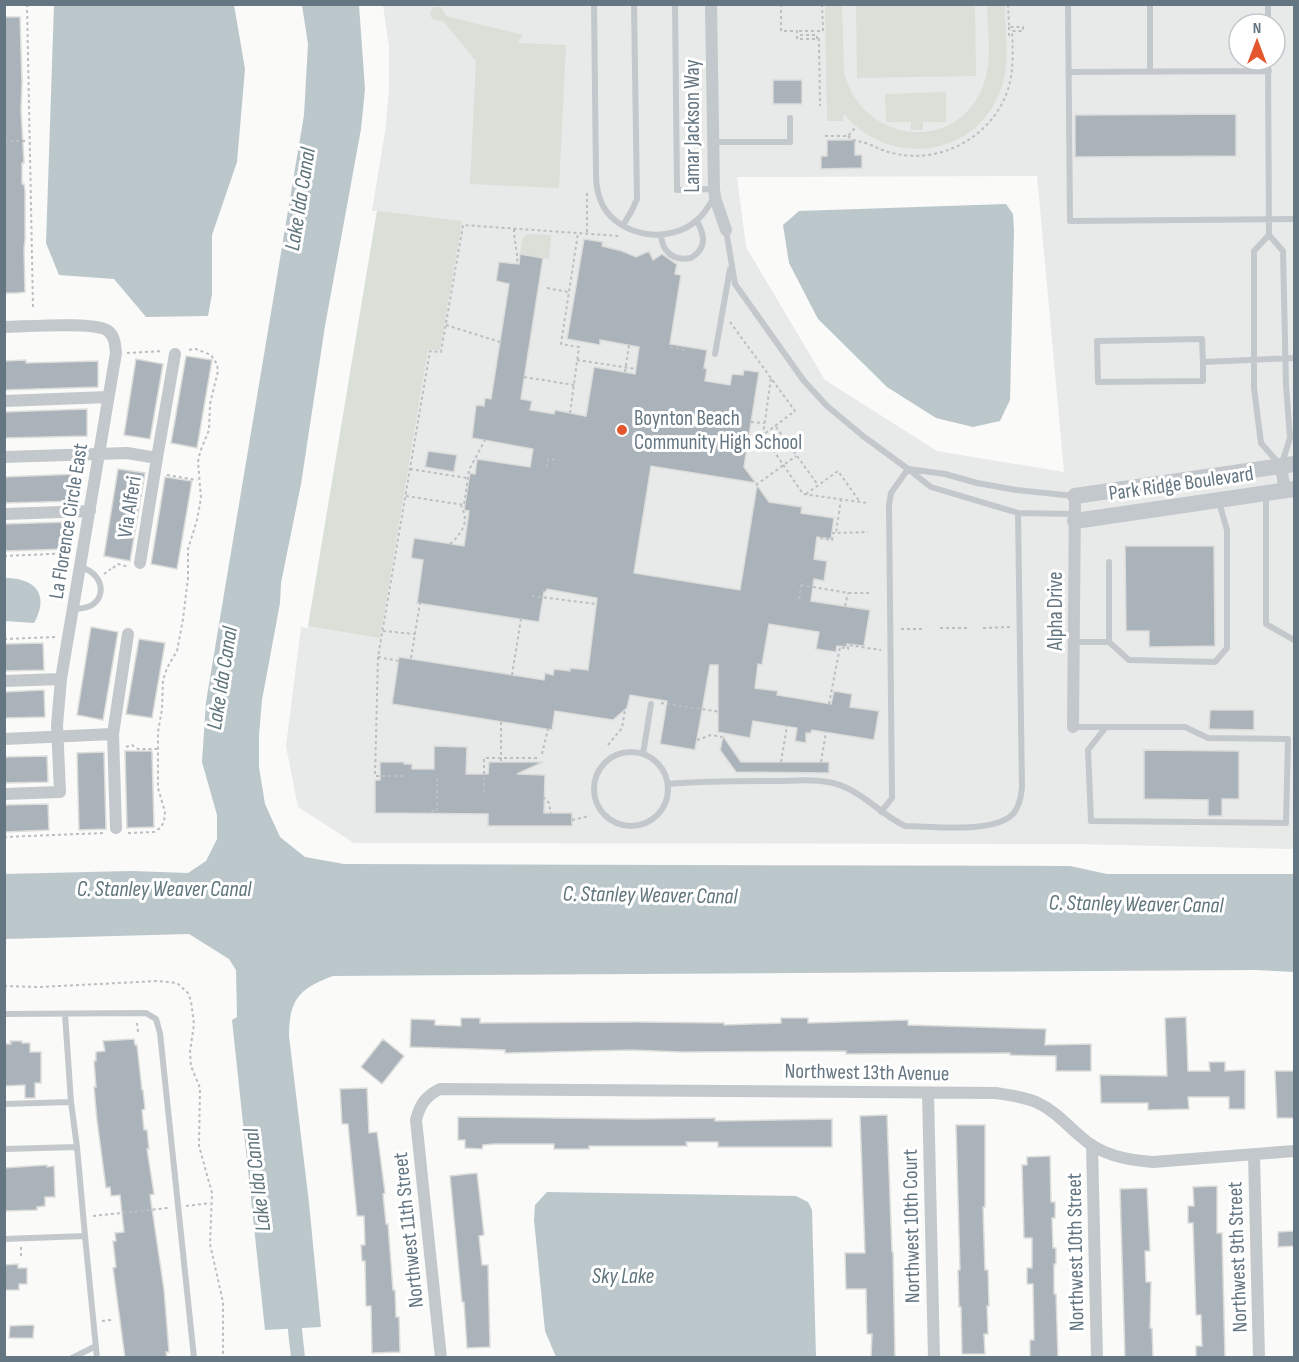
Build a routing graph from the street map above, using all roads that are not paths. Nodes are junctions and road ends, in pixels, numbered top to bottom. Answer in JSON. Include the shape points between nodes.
{"nodes":[{"id":1,"x":594,"y":4,"type":"edge"},
{"id":2,"x":634,"y":4,"type":"edge"},
{"id":3,"x":675,"y":4,"type":"edge"},
{"id":4,"x":711,"y":4,"type":"edge"},
{"id":5,"x":1068,"y":4,"type":"edge"},
{"id":6,"x":1150,"y":4,"type":"edge"},
{"id":7,"x":1227,"y":71,"type":"edge"},
{"id":8,"x":1069,"y":72,"type":"junction"},
{"id":9,"x":1150,"y":72,"type":"junction"},
{"id":10,"x":1269,"y":72,"type":"edge"},
{"id":11,"x":790,"y":118,"type":"dead end"},
{"id":12,"x":713,"y":142,"type":"junction"},
{"id":13,"x":714,"y":193,"type":"junction"},
{"id":14,"x":1269,"y":219,"type":"junction"},
{"id":15,"x":1294,"y":219,"type":"edge"},
{"id":16,"x":697,"y":221,"type":"junction"},
{"id":17,"x":623,"y":225,"type":"junction"},
{"id":18,"x":726,"y":230,"type":"joint"},
{"id":19,"x":1269,"y":235,"type":"junction"},
{"id":20,"x":661,"y":236,"type":"junction"},
{"id":21,"x":731,"y":266,"type":"junction"},
{"id":22,"x":4,"y":327,"type":"edge"},
{"id":23,"x":176,"y":352,"type":"road end"},
{"id":24,"x":715,"y":354,"type":"dead end"},
{"id":25,"x":1286,"y":358,"type":"junction"},
{"id":26,"x":1294,"y":358,"type":"edge"},
{"id":27,"x":1253,"y":360,"type":"junction"},
{"id":28,"x":1203,"y":362,"type":"junction"},
{"id":29,"x":108,"y":397,"type":"junction"},
{"id":30,"x":4,"y":401,"type":"edge"},
{"id":31,"x":99,"y":454,"type":"junction"},
{"id":32,"x":4,"y":457,"type":"edge"},
{"id":33,"x":157,"y":458,"type":"junction"},
{"id":34,"x":1288,"y":465,"type":"edge"},
{"id":35,"x":908,"y":469,"type":"junction"},
{"id":36,"x":1290,"y":490,"type":"edge"},
{"id":37,"x":1266,"y":494,"type":"junction"},
{"id":38,"x":1075,"y":496,"type":"junction"},
{"id":39,"x":1218,"y":501,"type":"junction"},
{"id":40,"x":90,"y":511,"type":"junction"},
{"id":41,"x":1018,"y":513,"type":"junction"},
{"id":42,"x":4,"y":514,"type":"edge"},
{"id":43,"x":1075,"y":518,"type":"junction"},
{"id":44,"x":137,"y":562,"type":"road end"},
{"id":45,"x":1109,"y":562,"type":"dead end"},
{"id":46,"x":80,"y":567,"type":"junction"},
{"id":47,"x":73,"y":608,"type":"junction"},
{"id":48,"x":128,"y":634,"type":"dead end"},
{"id":49,"x":1294,"y":640,"type":"edge"},
{"id":50,"x":1074,"y":642,"type":"junction"},
{"id":51,"x":1109,"y":642,"type":"junction"},
{"id":52,"x":61,"y":679,"type":"junction"},
{"id":53,"x":4,"y":681,"type":"edge"},
{"id":54,"x":651,"y":704,"type":"road end"},
{"id":55,"x":1073,"y":727,"type":"joint"},
{"id":56,"x":1106,"y":727,"type":"junction"},
{"id":57,"x":113,"y":734,"type":"junction"},
{"id":58,"x":57,"y":737,"type":"junction"},
{"id":59,"x":4,"y":739,"type":"edge"},
{"id":60,"x":643,"y":754,"type":"junction"},
{"id":61,"x":668,"y":784,"type":"junction"},
{"id":62,"x":4,"y":794,"type":"edge"},
{"id":63,"x":882,"y":812,"type":"junction"},
{"id":64,"x":116,"y":831,"type":"road end"},
{"id":65,"x":4,"y":1014,"type":"edge"},
{"id":66,"x":65,"y":1014,"type":"junction"},
{"id":67,"x":928,"y":1093,"type":"junction"},
{"id":68,"x":424,"y":1101,"type":"joint"},
{"id":69,"x":70,"y":1102,"type":"junction"},
{"id":70,"x":4,"y":1104,"type":"edge"},
{"id":71,"x":1092,"y":1145,"type":"junction"},
{"id":72,"x":77,"y":1147,"type":"junction"},
{"id":73,"x":4,"y":1149,"type":"edge"},
{"id":74,"x":1294,"y":1151,"type":"edge"},
{"id":75,"x":1254,"y":1155,"type":"junction"},
{"id":76,"x":84,"y":1236,"type":"junction"},
{"id":77,"x":4,"y":1239,"type":"edge"},
{"id":78,"x":96,"y":1346,"type":"junction"},
{"id":79,"x":72,"y":1358,"type":"edge"},
{"id":80,"x":97,"y":1358,"type":"edge"},
{"id":81,"x":194,"y":1358,"type":"edge"},
{"id":82,"x":441,"y":1358,"type":"edge"},
{"id":83,"x":934,"y":1358,"type":"edge"},
{"id":84,"x":1097,"y":1358,"type":"edge"},
{"id":85,"x":1259,"y":1358,"type":"edge"}],
"edges":[{"from":1,"to":17,"type":"lane","via":[[597,188],[611,216]]},
{"from":2,"to":17,"type":"lane","via":[[637,199]]},
{"from":3,"to":13,"type":"lane","via":[[677,190]]},
{"from":4,"to":12,"type":"street","name":"Lamar Jackson Way"},
{"from":5,"to":8,"type":"lane"},
{"from":6,"to":9,"type":"lane"},
{"from":7,"to":9,"type":"lane"},
{"from":8,"to":9,"type":"lane"},
{"from":8,"to":14,"type":"lane","via":[[1070,221]]},
{"from":10,"to":14,"type":"lane"},
{"from":11,"to":12,"type":"lane","via":[[790,142]]},
{"from":12,"to":13,"type":"street","name":"Lamar Jackson Way"},
{"from":13,"to":16,"type":"lane","name":"Lamar Jackson Way"},
{"from":13,"to":18,"type":"street"},
{"from":14,"to":15,"type":"lane"},
{"from":14,"to":19,"type":"lane"},
{"from":16,"to":20,"type":"lane","name":"Lamar Jackson Way"},
{"from":16,"to":20,"type":"lane","via":[[705,241],[691,258],[669,254]]},
{"from":17,"to":20,"type":"lane"},
{"from":18,"to":21,"type":"lane"},
{"from":19,"to":25,"type":"lane","via":[[1283,251]]},
{"from":19,"to":27,"type":"lane","via":[[1254,251]]},
{"from":21,"to":24,"type":"lane"},
{"from":21,"to":35,"type":"lane","via":[[735,284],[804,381],[827,406]]},
{"from":22,"to":29,"type":"street","name":"La Florence Circle East","via":[[92,326],[108,331],[115,341],[116,358]]},
{"from":23,"to":33,"type":"street","name":"Via Alferi"},
{"from":25,"to":26,"type":"lane"},
{"from":25,"to":27,"type":"lane"},
{"from":25,"to":34,"type":"lane"},
{"from":27,"to":28,"type":"lane"},
{"from":27,"to":34,"type":"lane","via":[[1261,443]]},
{"from":28,"to":28,"type":"lane","via":[[1202,339],[1098,341],[1098,382],[1203,381]]},
{"from":29,"to":30,"type":"street"},
{"from":29,"to":31,"type":"street","name":"La Florence Circle East"},
{"from":31,"to":32,"type":"street","name":"Via Alferi"},
{"from":31,"to":33,"type":"street","name":"Via Alferi"},
{"from":31,"to":40,"type":"street","name":"La Florence Circle East"},
{"from":33,"to":44,"type":"street","name":"Via Alferi"},
{"from":34,"to":36,"type":"street"},
{"from":34,"to":38,"type":"street","name":"Park Ridge Boulevard"},
{"from":35,"to":38,"type":"lane","via":[[1006,488]]},
{"from":35,"to":41,"type":"lane","via":[[931,488]]},
{"from":35,"to":63,"type":"lane","via":[[891,493],[889,505],[892,798]]},
{"from":36,"to":37,"type":"street","name":"Park Ridge Boulevard"},
{"from":37,"to":39,"type":"street","name":"Park Ridge Boulevard"},
{"from":37,"to":49,"type":"lane","via":[[1266,624]]},
{"from":38,"to":43,"type":"street","name":"Alpha Drive"},
{"from":39,"to":43,"type":"street","name":"Park Ridge Boulevard"},
{"from":39,"to":51,"type":"lane","via":[[1227,530],[1227,648],[1215,662],[1129,660]]},
{"from":40,"to":42,"type":"street"},
{"from":40,"to":46,"type":"street","name":"La Florence Circle East"},
{"from":41,"to":43,"type":"lane"},
{"from":41,"to":63,"type":"lane","via":[[1022,788],[1018,805],[1005,820],[978,826],[905,825]]},
{"from":43,"to":50,"type":"street","name":"Alpha Drive"},
{"from":45,"to":51,"type":"lane"},
{"from":46,"to":47,"type":"street","name":"La Florence Circle East"},
{"from":46,"to":47,"type":"lane","via":[[99,579],[101,592],[91,606]]},
{"from":47,"to":52,"type":"street","name":"La Florence Circle East"},
{"from":48,"to":57,"type":"street"},
{"from":50,"to":51,"type":"lane"},
{"from":50,"to":55,"type":"street","name":"Alpha Drive"},
{"from":52,"to":53,"type":"street"},
{"from":52,"to":58,"type":"street","name":"La Florence Circle East"},
{"from":54,"to":60,"type":"lane"},
{"from":55,"to":56,"type":"lane"},
{"from":56,"to":56,"type":"lane","via":[[1185,727],[1208,738],[1288,739],[1286,823],[1091,821],[1088,750]]},
{"from":57,"to":58,"type":"street"},
{"from":57,"to":64,"type":"street"},
{"from":58,"to":59,"type":"street"},
{"from":58,"to":62,"type":"street","name":"La Florence Circle East","via":[[60,792]]},
{"from":60,"to":61,"type":"lane","via":[[662,769]]},
{"from":60,"to":61,"type":"lane","via":[[618,754],[599,769],[594,793],[604,815],[618,824],[643,824],[662,808]]},
{"from":61,"to":63,"type":"lane","via":[[822,781],[847,788]]},
{"from":65,"to":66,"type":"lane"},
{"from":66,"to":69,"type":"lane"},
{"from":66,"to":81,"type":"lane","via":[[146,1013],[156,1019]]},
{"from":67,"to":68,"type":"street","name":"Northwest 13th Avenue","via":[[450,1088],[440,1089]]},
{"from":67,"to":71,"type":"street","name":"Northwest 13th Avenue","via":[[995,1093],[1026,1098],[1056,1114]]},
{"from":67,"to":83,"type":"street","name":"Northwest 10th Court"},
{"from":68,"to":82,"type":"street","name":"Northwest 11th Street","via":[[416,1120]]},
{"from":69,"to":70,"type":"lane"},
{"from":69,"to":72,"type":"lane"},
{"from":71,"to":75,"type":"street","name":"Northwest 13th Avenue","via":[[1120,1158],[1153,1162]]},
{"from":71,"to":84,"type":"street","name":"Northwest 10th Street"},
{"from":72,"to":73,"type":"lane"},
{"from":72,"to":76,"type":"lane"},
{"from":74,"to":75,"type":"street","name":"Northwest 13th Avenue"},
{"from":75,"to":85,"type":"street","name":"Northwest 9th Street"},
{"from":76,"to":77,"type":"lane"},
{"from":76,"to":78,"type":"lane"},
{"from":78,"to":79,"type":"lane"},
{"from":78,"to":80,"type":"lane"}]}
